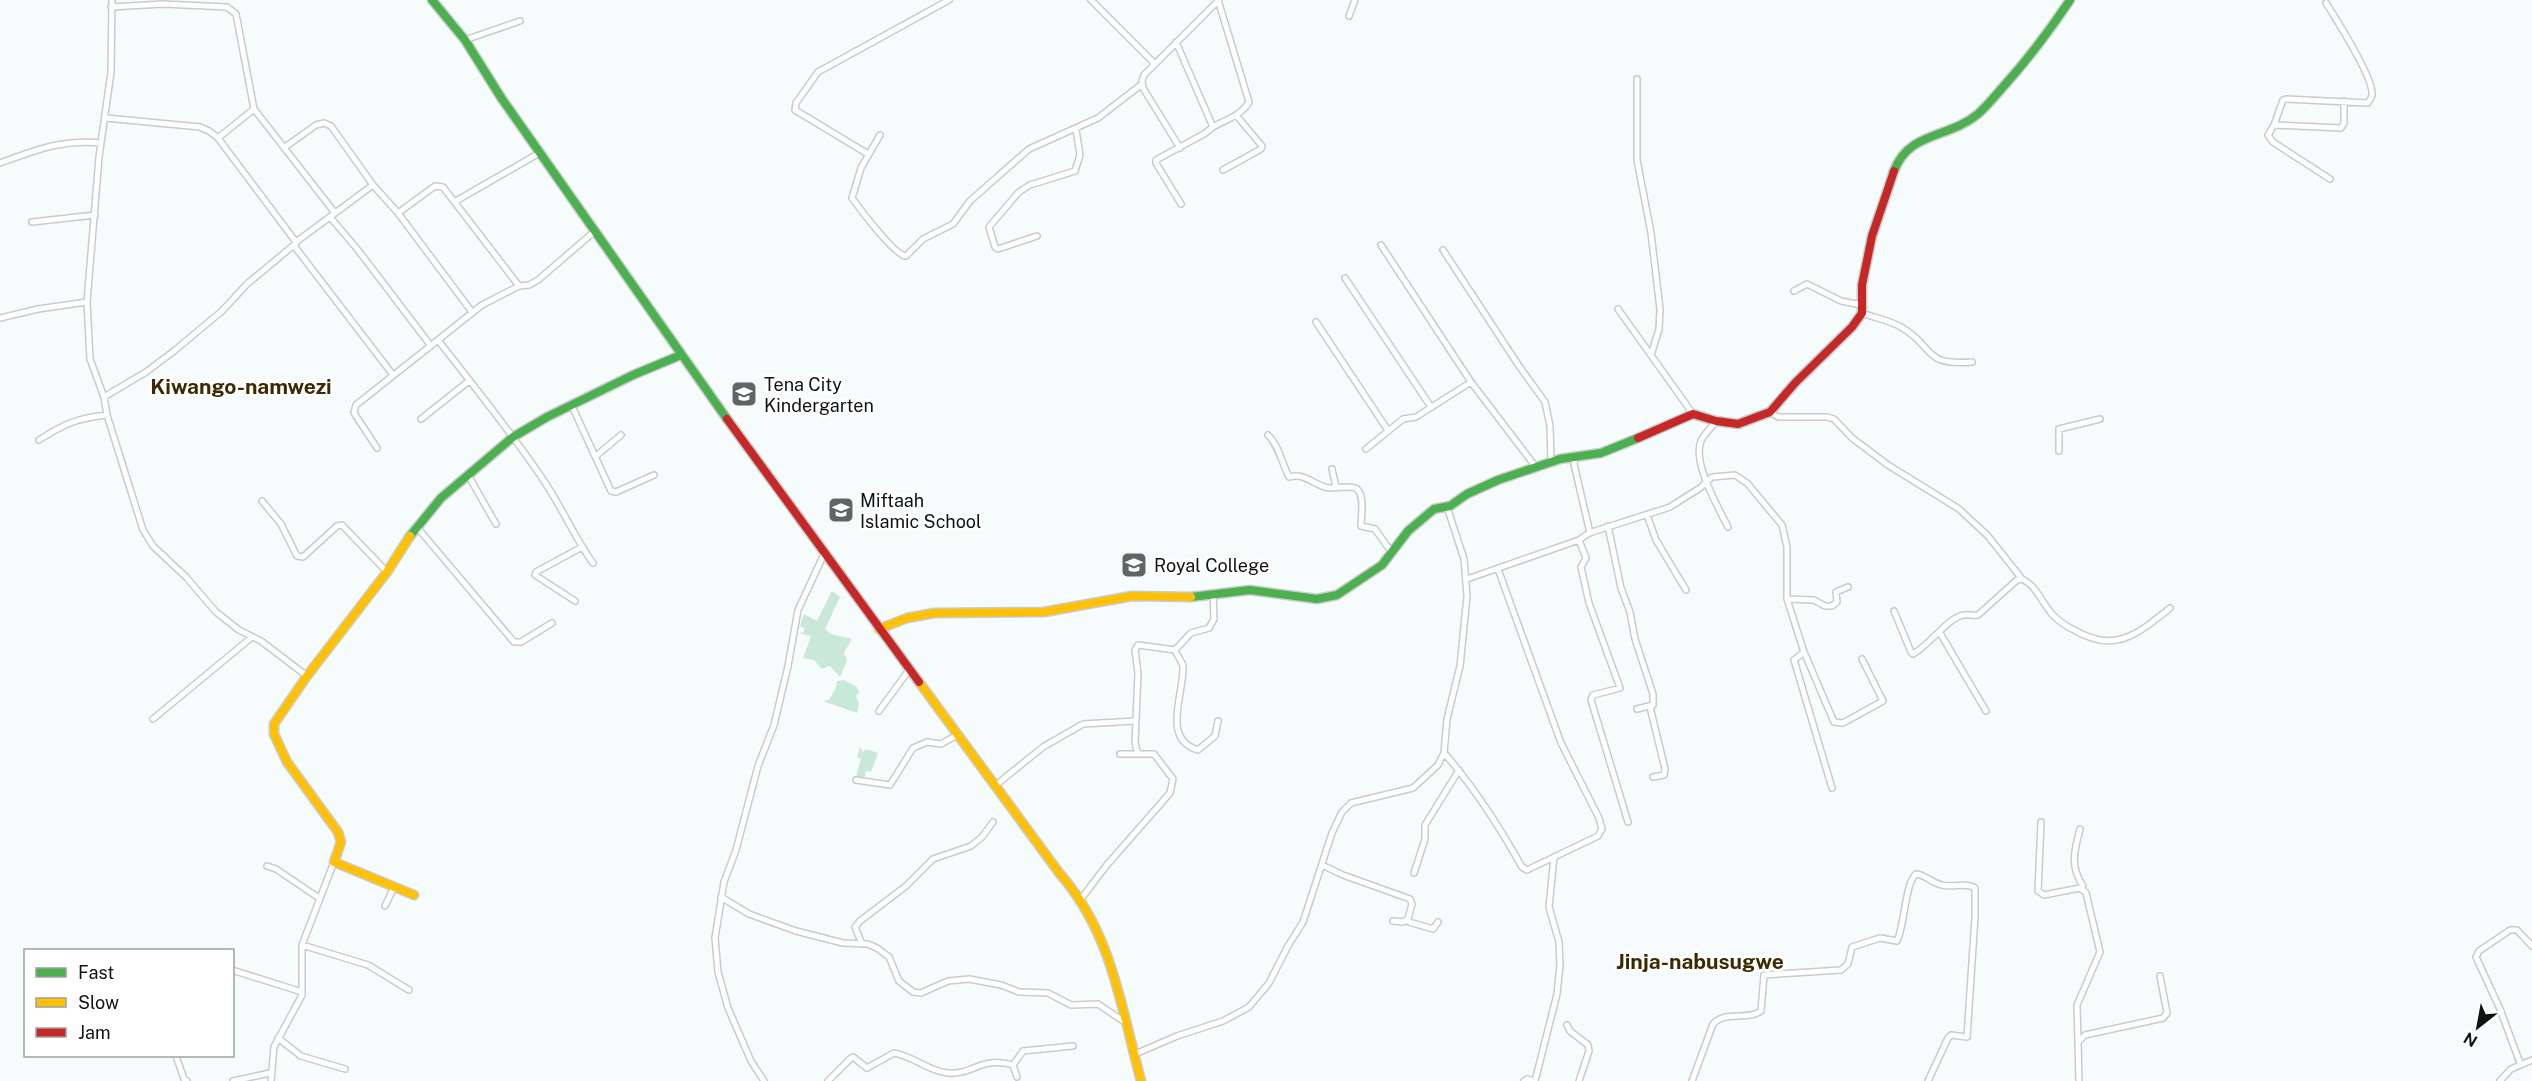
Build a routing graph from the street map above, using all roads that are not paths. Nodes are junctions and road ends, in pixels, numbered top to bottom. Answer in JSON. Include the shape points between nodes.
{"nodes":[{"id":1,"x":112,"y":0,"type":"edge"},
{"id":2,"x":432,"y":0,"type":"edge"},
{"id":3,"x":949,"y":0,"type":"edge"},
{"id":4,"x":1091,"y":0,"type":"edge"},
{"id":5,"x":1218,"y":0,"type":"edge"},
{"id":6,"x":1355,"y":0,"type":"edge"},
{"id":7,"x":2070,"y":0,"type":"edge"},
{"id":8,"x":163,"y":2,"type":"edge"},
{"id":9,"x":2326,"y":3,"type":"dead end"},
{"id":10,"x":111,"y":7,"type":"junction"},
{"id":11,"x":1349,"y":16,"type":"dead end"},
{"id":12,"x":520,"y":21,"type":"dead end"},
{"id":13,"x":465,"y":40,"type":"junction"},
{"id":14,"x":1176,"y":42,"type":"junction"},
{"id":15,"x":1155,"y":64,"type":"junction"},
{"id":16,"x":1637,"y":79,"type":"dead end"},
{"id":17,"x":1142,"y":84,"type":"junction"},
{"id":18,"x":2344,"y":101,"type":"junction"},
{"id":19,"x":254,"y":109,"type":"junction"},
{"id":20,"x":1236,"y":115,"type":"junction"},
{"id":21,"x":106,"y":118,"type":"junction"},
{"id":22,"x":2274,"y":125,"type":"junction"},
{"id":23,"x":1213,"y":127,"type":"junction"},
{"id":24,"x":1076,"y":130,"type":"junction"},
{"id":25,"x":880,"y":135,"type":"dead end"},
{"id":26,"x":218,"y":138,"type":"junction"},
{"id":27,"x":101,"y":143,"type":"junction"},
{"id":28,"x":285,"y":147,"type":"junction"},
{"id":29,"x":1180,"y":148,"type":"junction"},
{"id":30,"x":541,"y":152,"type":"junction"},
{"id":31,"x":868,"y":154,"type":"junction"},
{"id":32,"x":0,"y":163,"type":"edge"},
{"id":33,"x":1223,"y":170,"type":"dead end"},
{"id":34,"x":2330,"y":179,"type":"dead end"},
{"id":35,"x":373,"y":185,"type":"junction"},
{"id":36,"x":456,"y":201,"type":"junction"},
{"id":37,"x":1180,"y":204,"type":"dead end"},
{"id":38,"x":398,"y":213,"type":"junction"},
{"id":39,"x":94,"y":215,"type":"junction"},
{"id":40,"x":332,"y":215,"type":"junction"},
{"id":41,"x":32,"y":222,"type":"dead end"},
{"id":42,"x":595,"y":231,"type":"junction"},
{"id":43,"x":1037,"y":236,"type":"dead end"},
{"id":44,"x":295,"y":243,"type":"junction"},
{"id":45,"x":1381,"y":245,"type":"dead end"},
{"id":46,"x":1443,"y":250,"type":"dead end"},
{"id":47,"x":1345,"y":278,"type":"dead end"},
{"id":48,"x":519,"y":286,"type":"junction"},
{"id":49,"x":1794,"y":291,"type":"dead end"},
{"id":50,"x":87,"y":302,"type":"junction"},
{"id":51,"x":1618,"y":309,"type":"dead end"},
{"id":52,"x":1862,"y":309,"type":"junction"},
{"id":53,"x":472,"y":312,"type":"junction"},
{"id":54,"x":0,"y":318,"type":"edge"},
{"id":55,"x":1316,"y":322,"type":"dead end"},
{"id":56,"x":438,"y":340,"type":"junction"},
{"id":57,"x":431,"y":346,"type":"junction"},
{"id":58,"x":681,"y":355,"type":"junction"},
{"id":59,"x":1651,"y":355,"type":"junction"},
{"id":60,"x":1972,"y":362,"type":"dead end"},
{"id":61,"x":393,"y":375,"type":"junction"},
{"id":62,"x":469,"y":381,"type":"junction"},
{"id":63,"x":1471,"y":382,"type":"junction"},
{"id":64,"x":104,"y":397,"type":"junction"},
{"id":65,"x":572,"y":406,"type":"junction"},
{"id":66,"x":1431,"y":407,"type":"junction"},
{"id":67,"x":1770,"y":412,"type":"junction"},
{"id":68,"x":1693,"y":414,"type":"junction"},
{"id":69,"x":107,"y":415,"type":"junction"},
{"id":70,"x":421,"y":419,"type":"dead end"},
{"id":71,"x":2100,"y":419,"type":"dead end"},
{"id":72,"x":1716,"y":421,"type":"junction"},
{"id":73,"x":1388,"y":429,"type":"junction"},
{"id":74,"x":621,"y":435,"type":"dead end"},
{"id":75,"x":1268,"y":435,"type":"dead end"},
{"id":76,"x":513,"y":437,"type":"junction"},
{"id":77,"x":39,"y":440,"type":"dead end"},
{"id":78,"x":377,"y":448,"type":"dead end"},
{"id":79,"x":1366,"y":448,"type":"dead end"},
{"id":80,"x":2059,"y":452,"type":"dead end"},
{"id":81,"x":596,"y":456,"type":"junction"},
{"id":82,"x":1575,"y":456,"type":"junction"},
{"id":83,"x":1551,"y":462,"type":"junction"},
{"id":84,"x":1535,"y":466,"type":"junction"},
{"id":85,"x":1332,"y":469,"type":"dead end"},
{"id":86,"x":468,"y":475,"type":"junction"},
{"id":87,"x":654,"y":475,"type":"dead end"},
{"id":88,"x":1708,"y":481,"type":"junction"},
{"id":89,"x":1336,"y":487,"type":"junction"},
{"id":90,"x":262,"y":501,"type":"dead end"},
{"id":91,"x":1450,"y":506,"type":"junction"},
{"id":92,"x":1647,"y":515,"type":"junction"},
{"id":93,"x":496,"y":524,"type":"dead end"},
{"id":94,"x":416,"y":526,"type":"junction"},
{"id":95,"x":1608,"y":526,"type":"junction"},
{"id":96,"x":1728,"y":527,"type":"dead end"},
{"id":97,"x":1590,"y":533,"type":"junction"},
{"id":98,"x":1579,"y":540,"type":"junction"},
{"id":99,"x":582,"y":547,"type":"junction"},
{"id":100,"x":825,"y":552,"type":"junction"},
{"id":101,"x":1392,"y":553,"type":"junction"},
{"id":102,"x":593,"y":563,"type":"dead end"},
{"id":103,"x":1498,"y":569,"type":"junction"},
{"id":104,"x":387,"y":572,"type":"junction"},
{"id":105,"x":1467,"y":579,"type":"junction"},
{"id":106,"x":2022,"y":579,"type":"junction"},
{"id":107,"x":1848,"y":587,"type":"dead end"},
{"id":108,"x":1686,"y":590,"type":"dead end"},
{"id":109,"x":1213,"y":592,"type":"junction"},
{"id":110,"x":1787,"y":599,"type":"junction"},
{"id":111,"x":576,"y":601,"type":"dead end"},
{"id":112,"x":2170,"y":608,"type":"dead end"},
{"id":113,"x":1894,"y":611,"type":"dead end"},
{"id":114,"x":552,"y":623,"type":"dead end"},
{"id":115,"x":879,"y":629,"type":"junction"},
{"id":116,"x":1940,"y":633,"type":"junction"},
{"id":117,"x":252,"y":637,"type":"junction"},
{"id":118,"x":1175,"y":650,"type":"junction"},
{"id":119,"x":1804,"y":652,"type":"junction"},
{"id":120,"x":1862,"y":659,"type":"dead end"},
{"id":121,"x":909,"y":670,"type":"junction"},
{"id":122,"x":307,"y":676,"type":"junction"},
{"id":123,"x":1650,"y":707,"type":"junction"},
{"id":124,"x":1637,"y":710,"type":"dead end"},
{"id":125,"x":879,"y":711,"type":"dead end"},
{"id":126,"x":1986,"y":711,"type":"dead end"},
{"id":127,"x":153,"y":719,"type":"dead end"},
{"id":128,"x":1135,"y":720,"type":"junction"},
{"id":129,"x":1218,"y":721,"type":"dead end"},
{"id":130,"x":959,"y":734,"type":"junction"},
{"id":131,"x":1444,"y":753,"type":"junction"},
{"id":132,"x":1120,"y":754,"type":"dead end"},
{"id":133,"x":1138,"y":754,"type":"junction"},
{"id":134,"x":1459,"y":770,"type":"junction"},
{"id":135,"x":1653,"y":777,"type":"dead end"},
{"id":136,"x":856,"y":780,"type":"dead end"},
{"id":137,"x":996,"y":785,"type":"junction"},
{"id":138,"x":1832,"y":788,"type":"dead end"},
{"id":139,"x":993,"y":822,"type":"dead end"},
{"id":140,"x":1628,"y":822,"type":"dead end"},
{"id":141,"x":2041,"y":822,"type":"dead end"},
{"id":142,"x":2080,"y":829,"type":"dead end"},
{"id":143,"x":1554,"y":857,"type":"junction"},
{"id":144,"x":334,"y":862,"type":"junction"},
{"id":145,"x":1322,"y":865,"type":"junction"},
{"id":146,"x":267,"y":866,"type":"dead end"},
{"id":147,"x":1414,"y":873,"type":"dead end"},
{"id":148,"x":394,"y":887,"type":"junction"},
{"id":149,"x":2082,"y":889,"type":"junction"},
{"id":150,"x":414,"y":895,"type":"dead end"},
{"id":151,"x":721,"y":897,"type":"junction"},
{"id":152,"x":319,"y":898,"type":"junction"},
{"id":153,"x":1081,"y":899,"type":"junction"},
{"id":154,"x":386,"y":906,"type":"dead end"},
{"id":155,"x":1408,"y":919,"type":"junction"},
{"id":156,"x":1393,"y":921,"type":"dead end"},
{"id":157,"x":1438,"y":922,"type":"dead end"},
{"id":158,"x":862,"y":944,"type":"junction"},
{"id":159,"x":302,"y":945,"type":"junction"},
{"id":160,"x":2532,"y":946,"type":"edge"},
{"id":161,"x":234,"y":971,"type":"edge"},
{"id":162,"x":2160,"y":976,"type":"dead end"},
{"id":163,"x":409,"y":990,"type":"dead end"},
{"id":164,"x":302,"y":992,"type":"junction"},
{"id":165,"x":1126,"y":1023,"type":"junction"},
{"id":166,"x":1566,"y":1025,"type":"dead end"},
{"id":167,"x":278,"y":1038,"type":"junction"},
{"id":168,"x":2078,"y":1042,"type":"junction"},
{"id":169,"x":1073,"y":1046,"type":"dead end"},
{"id":170,"x":1133,"y":1055,"type":"junction"},
{"id":171,"x":176,"y":1057,"type":"edge"},
{"id":172,"x":2532,"y":1060,"type":"edge"},
{"id":173,"x":2520,"y":1063,"type":"junction"},
{"id":174,"x":1013,"y":1065,"type":"junction"},
{"id":175,"x":345,"y":1069,"type":"dead end"},
{"id":176,"x":270,"y":1073,"type":"junction"},
{"id":177,"x":1017,"y":1077,"type":"dead end"},
{"id":178,"x":187,"y":1081,"type":"edge"},
{"id":179,"x":233,"y":1081,"type":"edge"},
{"id":180,"x":271,"y":1081,"type":"edge"},
{"id":181,"x":764,"y":1081,"type":"edge"},
{"id":182,"x":828,"y":1081,"type":"edge"},
{"id":183,"x":1141,"y":1081,"type":"edge"},
{"id":184,"x":1524,"y":1081,"type":"edge"},
{"id":185,"x":1535,"y":1081,"type":"edge"},
{"id":186,"x":1579,"y":1081,"type":"edge"},
{"id":187,"x":1692,"y":1081,"type":"edge"},
{"id":188,"x":1928,"y":1081,"type":"edge"},
{"id":189,"x":2079,"y":1081,"type":"edge"},
{"id":190,"x":2500,"y":1081,"type":"edge"}],
"edges":[{"from":1,"to":10,"type":"street"},
{"from":2,"to":13,"type":"street"},
{"from":3,"to":31,"type":"street","via":[[818,72],[796,103],[795,110]]},
{"from":4,"to":15,"type":"street"},
{"from":5,"to":14,"type":"street"},
{"from":5,"to":20,"type":"street","via":[[1249,102]]},
{"from":6,"to":11,"type":"street"},
{"from":7,"to":52,"type":"street","via":[[2038,48],[1978,114],[1956,128],[1911,145],[1899,158],[1872,236],[1862,285]]},
{"from":8,"to":10,"type":"street"},
{"from":8,"to":19,"type":"street","via":[[227,7],[234,12]]},
{"from":9,"to":18,"type":"street","via":[[2373,93],[2368,103]]},
{"from":10,"to":21,"type":"street"},
{"from":12,"to":13,"type":"street"},
{"from":13,"to":30,"type":"street"},
{"from":14,"to":15,"type":"street"},
{"from":14,"to":23,"type":"street"},
{"from":15,"to":17,"type":"street","via":[[1144,75]]},
{"from":16,"to":59,"type":"street","via":[[1637,160],[1660,309]]},
{"from":17,"to":24,"type":"street"},
{"from":17,"to":29,"type":"street"},
{"from":18,"to":22,"type":"street","via":[[2283,100]]},
{"from":18,"to":22,"type":"street","via":[[2341,128]]},
{"from":19,"to":26,"type":"street"},
{"from":19,"to":28,"type":"street"},
{"from":20,"to":23,"type":"street"},
{"from":20,"to":33,"type":"street","via":[[1262,146]]},
{"from":21,"to":26,"type":"street","via":[[200,127]]},
{"from":21,"to":27,"type":"street"},
{"from":22,"to":34,"type":"street","via":[[2270,138]]},
{"from":23,"to":29,"type":"street"},
{"from":24,"to":31,"type":"street","via":[[1029,149],[970,201],[952,224],[923,239],[906,256],[895,252],[852,198]]},
{"from":24,"to":43,"type":"street","via":[[1080,154],[1075,171],[1037,182],[1019,192],[989,227],[998,249]]},
{"from":25,"to":31,"type":"street"},
{"from":26,"to":44,"type":"street"},
{"from":27,"to":32,"type":"street","via":[[56,143]]},
{"from":27,"to":39,"type":"street"},
{"from":28,"to":35,"type":"street","via":[[316,125],[328,124]]},
{"from":28,"to":40,"type":"street"},
{"from":29,"to":37,"type":"street","via":[[1156,161]]},
{"from":30,"to":36,"type":"street"},
{"from":30,"to":42,"type":"street"},
{"from":35,"to":38,"type":"street"},
{"from":35,"to":40,"type":"street"},
{"from":36,"to":38,"type":"street","via":[[443,187],[435,186]]},
{"from":36,"to":48,"type":"street"},
{"from":38,"to":53,"type":"street"},
{"from":39,"to":41,"type":"street"},
{"from":39,"to":50,"type":"street"},
{"from":40,"to":44,"type":"street"},
{"from":40,"to":57,"type":"street"},
{"from":42,"to":48,"type":"street","via":[[538,280]]},
{"from":42,"to":58,"type":"street"},
{"from":44,"to":61,"type":"street"},
{"from":44,"to":64,"type":"street","via":[[174,351]]},
{"from":45,"to":63,"type":"street"},
{"from":46,"to":83,"type":"street","via":[[1545,402]]},
{"from":47,"to":66,"type":"street"},
{"from":48,"to":53,"type":"street"},
{"from":49,"to":52,"type":"street","via":[[1807,284]]},
{"from":50,"to":54,"type":"street"},
{"from":50,"to":64,"type":"street","via":[[90,359]]},
{"from":51,"to":59,"type":"street"},
{"from":52,"to":60,"type":"street","via":[[1902,327],[1941,362]]},
{"from":52,"to":67,"type":"street","via":[[1852,327]]},
{"from":53,"to":56,"type":"street"},
{"from":55,"to":73,"type":"street"},
{"from":56,"to":57,"type":"street"},
{"from":56,"to":62,"type":"street"},
{"from":57,"to":61,"type":"street"},
{"from":58,"to":65,"type":"street"},
{"from":58,"to":100,"type":"street"},
{"from":59,"to":68,"type":"street"},
{"from":61,"to":78,"type":"street","via":[[354,410]]},
{"from":62,"to":70,"type":"street"},
{"from":62,"to":76,"type":"street"},
{"from":63,"to":66,"type":"street"},
{"from":63,"to":84,"type":"street"},
{"from":64,"to":69,"type":"street"},
{"from":65,"to":76,"type":"street"},
{"from":65,"to":81,"type":"street"},
{"from":66,"to":73,"type":"street"},
{"from":67,"to":72,"type":"street","via":[[1745,423]]},
{"from":67,"to":106,"type":"street","via":[[1778,417],[1834,419],[1888,465],[1959,509],[1988,536]]},
{"from":68,"to":72,"type":"street"},
{"from":68,"to":82,"type":"street","via":[[1617,448]]},
{"from":69,"to":77,"type":"street","via":[[66,423]]},
{"from":69,"to":117,"type":"street","via":[[143,530],[153,546],[216,612]]},
{"from":71,"to":80,"type":"street","via":[[2059,429]]},
{"from":72,"to":88,"type":"street","via":[[1701,441],[1699,455]]},
{"from":73,"to":79,"type":"street"},
{"from":74,"to":81,"type":"street"},
{"from":75,"to":89,"type":"street","via":[[1276,442],[1289,477],[1305,477]]},
{"from":76,"to":86,"type":"street"},
{"from":76,"to":99,"type":"street"},
{"from":81,"to":87,"type":"street","via":[[606,483],[614,492]]},
{"from":82,"to":83,"type":"street"},
{"from":82,"to":97,"type":"street"},
{"from":83,"to":84,"type":"street"},
{"from":84,"to":91,"type":"street","via":[[1467,494]]},
{"from":85,"to":89,"type":"street"},
{"from":86,"to":93,"type":"street"},
{"from":86,"to":94,"type":"street"},
{"from":88,"to":92,"type":"street","via":[[1670,507]]},
{"from":88,"to":96,"type":"street"},
{"from":88,"to":110,"type":"street","via":[[1712,477],[1735,475],[1747,483],[1782,525],[1787,548]]},
{"from":89,"to":101,"type":"street","via":[[1359,490],[1361,526],[1375,529]]},
{"from":90,"to":104,"type":"street","via":[[297,556],[302,558],[342,525]]},
{"from":91,"to":101,"type":"street","via":[[1425,515]]},
{"from":91,"to":105,"type":"street"},
{"from":92,"to":95,"type":"street"},
{"from":92,"to":108,"type":"street","via":[[1656,540]]},
{"from":94,"to":104,"type":"street"},
{"from":94,"to":114,"type":"street","via":[[514,642],[521,642]]},
{"from":95,"to":97,"type":"street"},
{"from":95,"to":123,"type":"street","via":[[1621,588],[1653,694]]},
{"from":97,"to":98,"type":"street"},
{"from":98,"to":103,"type":"street"},
{"from":98,"to":140,"type":"street","via":[[1586,558],[1581,567],[1589,603],[1620,688],[1593,695],[1591,700]]},
{"from":99,"to":102,"type":"street"},
{"from":99,"to":111,"type":"street","via":[[534,575]]},
{"from":100,"to":115,"type":"street"},
{"from":100,"to":151,"type":"street","via":[[798,610],[774,725],[758,766]]},
{"from":101,"to":109,"type":"street","via":[[1382,565],[1336,595],[1317,599],[1250,591]]},
{"from":103,"to":105,"type":"street"},
{"from":103,"to":143,"type":"street","via":[[1560,743],[1602,829],[1598,836]]},
{"from":104,"to":122,"type":"street"},
{"from":105,"to":131,"type":"street","via":[[1465,627]]},
{"from":106,"to":112,"type":"street","via":[[2029,582],[2058,620],[2092,639],[2131,637]]},
{"from":106,"to":116,"type":"street","via":[[1982,613],[1954,618]]},
{"from":107,"to":110,"type":"street","via":[[1836,591],[1837,602],[1832,606],[1814,600]]},
{"from":109,"to":115,"type":"street","via":[[1189,597],[1132,596],[1035,612],[934,613]]},
{"from":109,"to":118,"type":"street","via":[[1214,619],[1209,628],[1191,633]]},
{"from":110,"to":119,"type":"street"},
{"from":113,"to":116,"type":"street","via":[[1912,653]]},
{"from":115,"to":121,"type":"street"},
{"from":116,"to":126,"type":"street"},
{"from":117,"to":122,"type":"street"},
{"from":117,"to":127,"type":"street"},
{"from":118,"to":128,"type":"street","via":[[1138,645],[1135,650]]},
{"from":118,"to":129,"type":"street","via":[[1183,664],[1177,717],[1180,740],[1198,750],[1215,736]]},
{"from":119,"to":120,"type":"street","via":[[1834,722],[1843,723],[1883,701]]},
{"from":119,"to":138,"type":"street","via":[[1794,660]]},
{"from":121,"to":125,"type":"street"},
{"from":121,"to":130,"type":"street"},
{"from":122,"to":144,"type":"street","via":[[274,724],[272,733],[299,780],[338,832],[341,842]]},
{"from":123,"to":124,"type":"street"},
{"from":123,"to":135,"type":"street","via":[[1665,768],[1664,775]]},
{"from":128,"to":133,"type":"street"},
{"from":128,"to":137,"type":"street","via":[[1083,724],[1043,747]]},
{"from":130,"to":136,"type":"street","via":[[941,744],[927,742],[913,748],[890,785]]},
{"from":130,"to":137,"type":"street"},
{"from":131,"to":134,"type":"street"},
{"from":131,"to":145,"type":"street","via":[[1430,775],[1413,788],[1347,806],[1334,827]]},
{"from":132,"to":133,"type":"street"},
{"from":133,"to":153,"type":"street","via":[[1158,757],[1173,779],[1170,794]]},
{"from":134,"to":143,"type":"street","via":[[1490,810],[1522,867],[1527,870]]},
{"from":134,"to":147,"type":"street","via":[[1425,825],[1425,839]]},
{"from":137,"to":153,"type":"street"},
{"from":139,"to":158,"type":"street","via":[[971,846],[933,859],[906,886],[860,921],[855,927]]},
{"from":141,"to":149,"type":"street","via":[[2038,891],[2044,895]]},
{"from":142,"to":149,"type":"street","via":[[2074,873]]},
{"from":143,"to":185,"type":"street","via":[[1549,907],[1559,942],[1560,965],[1557,994]]},
{"from":144,"to":148,"type":"street"},
{"from":144,"to":152,"type":"street"},
{"from":145,"to":155,"type":"street","via":[[1410,899]]},
{"from":145,"to":170,"type":"street","via":[[1303,922],[1269,983],[1249,1007],[1223,1022]]},
{"from":146,"to":152,"type":"street"},
{"from":148,"to":150,"type":"street"},
{"from":148,"to":154,"type":"street"},
{"from":149,"to":168,"type":"street","via":[[2089,901],[2100,952],[2077,1005]]},
{"from":151,"to":158,"type":"street","via":[[742,911],[796,931]]},
{"from":151,"to":181,"type":"street","via":[[715,938],[718,972],[732,1016]]},
{"from":152,"to":159,"type":"street"},
{"from":153,"to":165,"type":"street","via":[[1103,942]]},
{"from":155,"to":156,"type":"street"},
{"from":155,"to":157,"type":"street","via":[[1427,929],[1433,929]]},
{"from":158,"to":165,"type":"street","via":[[886,954],[897,978],[913,992],[969,979],[1001,984],[1019,992],[1048,993],[1071,1005],[1098,1004]]},
{"from":159,"to":163,"type":"street","via":[[368,965]]},
{"from":159,"to":164,"type":"street"},
{"from":160,"to":173,"type":"street","via":[[2517,930],[2510,930],[2476,957]]},
{"from":161,"to":164,"type":"street"},
{"from":162,"to":168,"type":"street","via":[[2167,1013],[2163,1018],[2085,1035]]},
{"from":164,"to":167,"type":"street"},
{"from":165,"to":170,"type":"street"},
{"from":166,"to":186,"type":"street","via":[[1588,1045]]},
{"from":167,"to":175,"type":"street","via":[[301,1056]]},
{"from":167,"to":176,"type":"street"},
{"from":168,"to":189,"type":"street"},
{"from":169,"to":174,"type":"street","via":[[1023,1051]]},
{"from":170,"to":183,"type":"street"},
{"from":171,"to":178,"type":"street"},
{"from":172,"to":173,"type":"street"},
{"from":173,"to":190,"type":"street"},
{"from":174,"to":177,"type":"street"},
{"from":174,"to":182,"type":"street","via":[[991,1062],[947,1073],[894,1053],[867,1068],[853,1057]]},
{"from":176,"to":179,"type":"street"},
{"from":176,"to":180,"type":"street"},
{"from":184,"to":185,"type":"street"},
{"from":187,"to":188,"type":"street","via":[[1713,1024],[1729,1016],[1761,1011],[1764,975],[1841,970],[1848,964],[1852,947],[1880,938],[1898,941],[1910,883],[1916,874],[1942,885],[1969,884],[1975,888],[1967,1037],[1948,1038]]}]}
